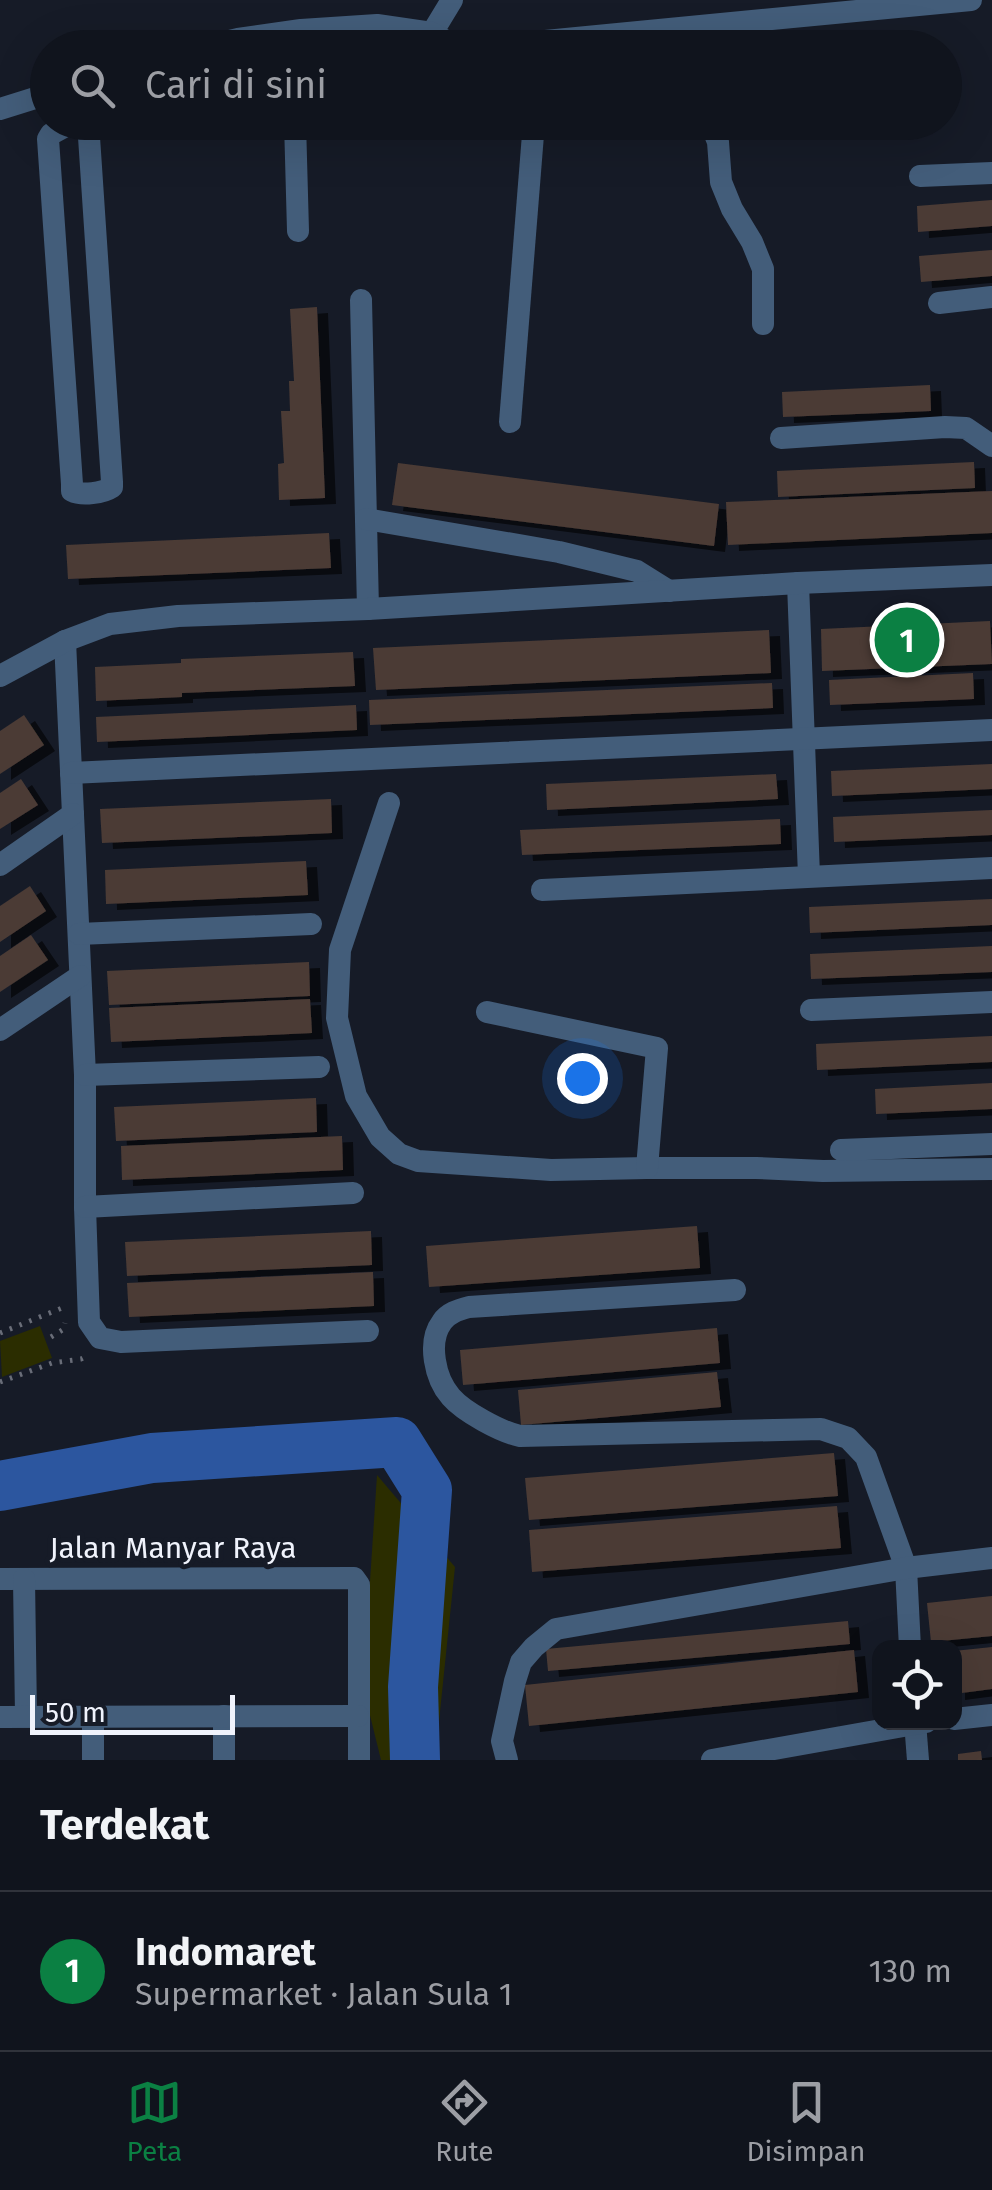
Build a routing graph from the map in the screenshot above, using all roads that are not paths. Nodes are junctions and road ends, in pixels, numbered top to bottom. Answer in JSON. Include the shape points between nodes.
{"nodes":[{"id":1,"x":452,"y":0,"type":"edge"},
{"id":2,"x":971,"y":0,"type":"edge"},
{"id":3,"x":308,"y":30,"type":"edge"},
{"id":4,"x":416,"y":30,"type":"edge"},
{"id":5,"x":433,"y":30,"type":"edge"},
{"id":6,"x":747,"y":30,"type":"edge"},
{"id":7,"x":30,"y":100,"type":"edge"},
{"id":8,"x":0,"y":109,"type":"edge"},
{"id":9,"x":48,"y":140,"type":"edge"},
{"id":10,"x":89,"y":140,"type":"edge"},
{"id":11,"x":296,"y":140,"type":"edge"},
{"id":12,"x":533,"y":140,"type":"edge"},
{"id":13,"x":717,"y":140,"type":"edge"},
{"id":14,"x":992,"y":172,"type":"edge"},
{"id":15,"x":920,"y":176,"type":"dead end"},
{"id":16,"x":298,"y":230,"type":"dead end"},
{"id":17,"x":992,"y":298,"type":"edge"},
{"id":18,"x":361,"y":300,"type":"dead end"},
{"id":19,"x":939,"y":303,"type":"dead end"},
{"id":20,"x":100,"y":308,"type":"junction"},
{"id":21,"x":60,"y":314,"type":"junction"},
{"id":22,"x":764,"y":324,"type":"dead end"},
{"id":23,"x":510,"y":422,"type":"dead end"},
{"id":24,"x":782,"y":438,"type":"dead end"},
{"id":25,"x":992,"y":446,"type":"edge"},
{"id":26,"x":366,"y":519,"type":"junction"},
{"id":27,"x":992,"y":574,"type":"edge"},
{"id":28,"x":798,"y":584,"type":"junction"},
{"id":29,"x":669,"y":591,"type":"junction"},
{"id":30,"x":368,"y":609,"type":"junction"},
{"id":31,"x":66,"y":641,"type":"junction"},
{"id":32,"x":0,"y":676,"type":"edge"},
{"id":33,"x":992,"y":730,"type":"edge"},
{"id":34,"x":804,"y":738,"type":"junction"},
{"id":35,"x":71,"y":772,"type":"junction"},
{"id":36,"x":389,"y":802,"type":"dead end"},
{"id":37,"x":74,"y":814,"type":"junction"},
{"id":38,"x":0,"y":865,"type":"edge"},
{"id":39,"x":992,"y":868,"type":"edge"},
{"id":40,"x":809,"y":876,"type":"junction"},
{"id":41,"x":542,"y":890,"type":"dead end"},
{"id":42,"x":311,"y":924,"type":"dead end"},
{"id":43,"x":79,"y":934,"type":"junction"},
{"id":44,"x":80,"y":976,"type":"junction"},
{"id":45,"x":992,"y":1002,"type":"edge"},
{"id":46,"x":812,"y":1010,"type":"dead end"},
{"id":47,"x":486,"y":1012,"type":"dead end"},
{"id":48,"x":0,"y":1030,"type":"edge"},
{"id":49,"x":319,"y":1068,"type":"dead end"},
{"id":50,"x":85,"y":1075,"type":"junction"},
{"id":51,"x":992,"y":1144,"type":"edge"},
{"id":52,"x":841,"y":1150,"type":"dead end"},
{"id":53,"x":647,"y":1168,"type":"junction"},
{"id":54,"x":992,"y":1169,"type":"edge"},
{"id":55,"x":353,"y":1193,"type":"dead end"},
{"id":56,"x":85,"y":1207,"type":"junction"},
{"id":57,"x":735,"y":1290,"type":"dead end"},
{"id":58,"x":368,"y":1330,"type":"dead end"},
{"id":59,"x":992,"y":1558,"type":"edge"},
{"id":60,"x":906,"y":1568,"type":"junction"},
{"id":61,"x":0,"y":1579,"type":"edge"},
{"id":62,"x":24,"y":1579,"type":"junction"},
{"id":63,"x":910,"y":1640,"type":"edge"},
{"id":64,"x":992,"y":1715,"type":"edge"},
{"id":65,"x":0,"y":1716,"type":"edge"},
{"id":66,"x":26,"y":1716,"type":"junction"},
{"id":67,"x":93,"y":1716,"type":"junction"},
{"id":68,"x":224,"y":1716,"type":"junction"},
{"id":69,"x":358,"y":1716,"type":"junction"},
{"id":70,"x":962,"y":1718,"type":"edge"},
{"id":71,"x":877,"y":1730,"type":"edge"},
{"id":72,"x":916,"y":1730,"type":"edge"},
{"id":73,"x":93,"y":1760,"type":"edge"},
{"id":74,"x":224,"y":1760,"type":"edge"},
{"id":75,"x":359,"y":1760,"type":"edge"},
{"id":76,"x":507,"y":1760,"type":"edge"},
{"id":77,"x":712,"y":1760,"type":"edge"},
{"id":78,"x":918,"y":1760,"type":"edge"}],
"edges":[{"from":1,"to":5,"type":"street"},
{"from":2,"to":6,"type":"street"},
{"from":3,"to":4,"type":"street"},
{"from":7,"to":8,"type":"street"},
{"from":9,"to":21,"type":"street"},
{"from":10,"to":20,"type":"street"},
{"from":11,"to":16,"type":"street"},
{"from":12,"to":23,"type":"street"},
{"from":13,"to":22,"type":"street","via":[[721,182],[763,269]]},
{"from":14,"to":15,"type":"street"},
{"from":17,"to":19,"type":"street"},
{"from":18,"to":26,"type":"street"},
{"from":20,"to":21,"type":"street"},
{"from":20,"to":21,"type":"street","via":[[108,490],[72,491]]},
{"from":24,"to":25,"type":"street","via":[[946,427],[966,428]]},
{"from":26,"to":29,"type":"street","via":[[559,552],[637,571]]},
{"from":26,"to":30,"type":"street"},
{"from":27,"to":28,"type":"street"},
{"from":28,"to":29,"type":"street"},
{"from":28,"to":34,"type":"street"},
{"from":29,"to":30,"type":"street"},
{"from":30,"to":31,"type":"street","via":[[178,616],[110,624]]},
{"from":31,"to":32,"type":"street"},
{"from":31,"to":35,"type":"street"},
{"from":33,"to":34,"type":"street"},
{"from":34,"to":35,"type":"street"},
{"from":34,"to":40,"type":"street"},
{"from":35,"to":37,"type":"street"},
{"from":36,"to":53,"type":"street","via":[[340,950],[337,1018],[356,1096],[380,1136],[418,1162]]},
{"from":37,"to":38,"type":"street"},
{"from":37,"to":43,"type":"street"},
{"from":39,"to":40,"type":"street"},
{"from":40,"to":41,"type":"street"},
{"from":42,"to":43,"type":"street"},
{"from":43,"to":44,"type":"street"},
{"from":44,"to":48,"type":"street"},
{"from":44,"to":50,"type":"street"},
{"from":45,"to":46,"type":"street"},
{"from":47,"to":53,"type":"street","via":[[657,1048]]},
{"from":49,"to":50,"type":"street"},
{"from":50,"to":56,"type":"street"},
{"from":51,"to":52,"type":"street"},
{"from":53,"to":54,"type":"street"},
{"from":55,"to":56,"type":"street"},
{"from":56,"to":58,"type":"street","via":[[89,1322],[100,1338]]},
{"from":57,"to":60,"type":"street","via":[[469,1306],[440,1324],[435,1363],[459,1405],[508,1434],[821,1428],[848,1438],[866,1457]]},
{"from":59,"to":60,"type":"street"},
{"from":60,"to":63,"type":"street"},
{"from":60,"to":76,"type":"street","via":[[556,1629],[521,1662],[502,1741]]},
{"from":61,"to":62,"type":"street","name":"Jalan Manyar Raya"},
{"from":62,"to":66,"type":"street"},
{"from":62,"to":69,"type":"street","name":"Jalan Manyar Raya","via":[[354,1578]]},
{"from":64,"to":70,"type":"street"},
{"from":65,"to":66,"type":"street"},
{"from":66,"to":67,"type":"street"},
{"from":67,"to":68,"type":"street"},
{"from":67,"to":73,"type":"street"},
{"from":68,"to":69,"type":"street"},
{"from":68,"to":74,"type":"street"},
{"from":69,"to":75,"type":"street"},
{"from":71,"to":77,"type":"street"},
{"from":72,"to":78,"type":"street"}]}
